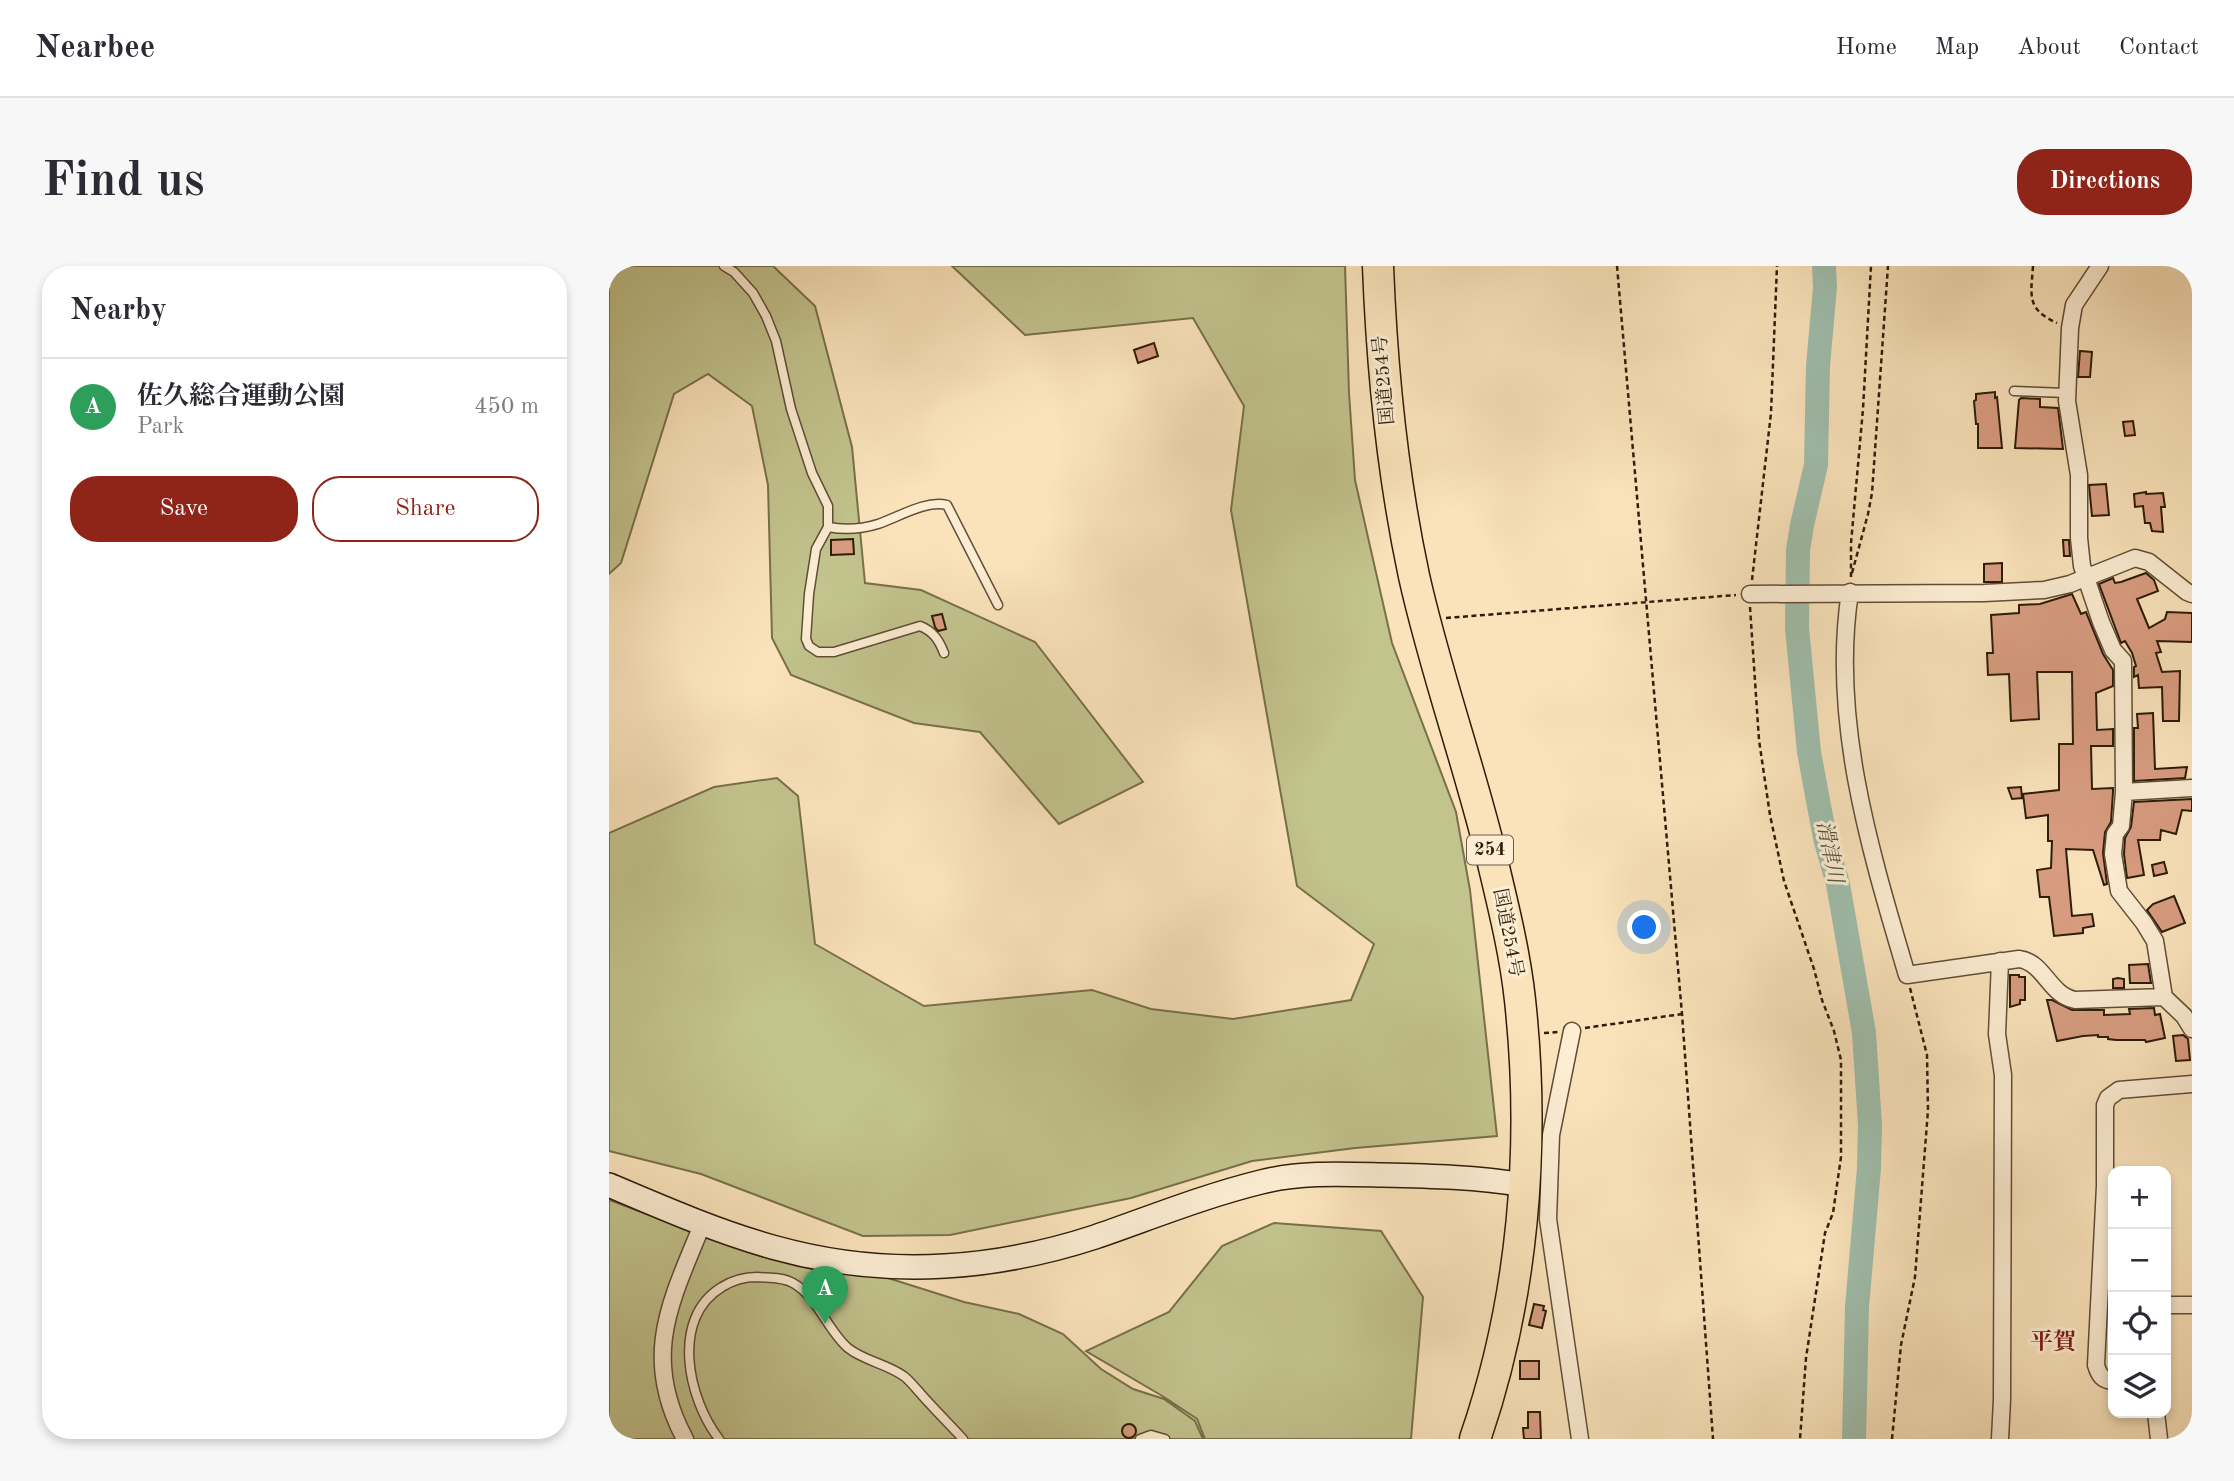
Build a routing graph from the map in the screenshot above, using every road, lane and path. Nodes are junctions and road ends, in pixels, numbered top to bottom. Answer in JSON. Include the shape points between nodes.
{"nodes":[{"id":1,"x":724,"y":266,"type":"edge"},
{"id":2,"x":1378,"y":266,"type":"edge"},
{"id":3,"x":1617,"y":266,"type":"edge"},
{"id":4,"x":1777,"y":266,"type":"edge"},
{"id":5,"x":1871,"y":266,"type":"edge"},
{"id":6,"x":1888,"y":266,"type":"edge"},
{"id":7,"x":2033,"y":266,"type":"edge"},
{"id":8,"x":2100,"y":266,"type":"edge"},
{"id":9,"x":2070,"y":328,"type":"junction"},
{"id":10,"x":2014,"y":391,"type":"dead end"},
{"id":11,"x":2067,"y":393,"type":"junction"},
{"id":12,"x":828,"y":527,"type":"junction"},
{"id":13,"x":2086,"y":578,"type":"junction"},
{"id":14,"x":1848,"y":587,"type":"junction"},
{"id":15,"x":1752,"y":594,"type":"junction"},
{"id":16,"x":2192,"y":594,"type":"edge"},
{"id":17,"x":1647,"y":601,"type":"junction"},
{"id":18,"x":998,"y":605,"type":"dead end"},
{"id":19,"x":1424,"y":620,"type":"junction"},
{"id":20,"x":944,"y":653,"type":"dead end"},
{"id":21,"x":2192,"y":788,"type":"edge"},
{"id":22,"x":2124,"y":792,"type":"junction"},
{"id":23,"x":2000,"y":961,"type":"junction"},
{"id":24,"x":1907,"y":975,"type":"junction"},
{"id":25,"x":2164,"y":998,"type":"junction"},
{"id":26,"x":1682,"y":1014,"type":"junction"},
{"id":27,"x":2192,"y":1029,"type":"edge"},
{"id":28,"x":1572,"y":1031,"type":"junction"},
{"id":29,"x":1523,"y":1034,"type":"junction"},
{"id":30,"x":2192,"y":1084,"type":"edge"},
{"id":31,"x":609,"y":1185,"type":"edge"},
{"id":32,"x":1524,"y":1185,"type":"junction"},
{"id":33,"x":702,"y":1225,"type":"junction"},
{"id":34,"x":2106,"y":1304,"type":"edge"},
{"id":35,"x":2171,"y":1305,"type":"edge"},
{"id":36,"x":2192,"y":1305,"type":"edge"},
{"id":37,"x":2108,"y":1380,"type":"edge"},
{"id":38,"x":2157,"y":1418,"type":"edge"},
{"id":39,"x":685,"y":1439,"type":"edge"},
{"id":40,"x":719,"y":1439,"type":"edge"},
{"id":41,"x":963,"y":1439,"type":"edge"},
{"id":42,"x":1140,"y":1439,"type":"edge"},
{"id":43,"x":1164,"y":1439,"type":"edge"},
{"id":44,"x":1475,"y":1439,"type":"edge"},
{"id":45,"x":1580,"y":1439,"type":"edge"},
{"id":46,"x":1713,"y":1439,"type":"edge"},
{"id":47,"x":1800,"y":1439,"type":"edge"},
{"id":48,"x":1892,"y":1439,"type":"edge"},
{"id":49,"x":2000,"y":1439,"type":"edge"},
{"id":50,"x":2159,"y":1439,"type":"edge"}],
"edges":[{"from":1,"to":12,"type":"lane","via":[[753,293],[767,316],[791,409],[828,506]]},
{"from":2,"to":19,"type":"highway","name":"国道254号","number":"254","via":[[1391,446]]},
{"from":3,"to":17,"type":"path"},
{"from":4,"to":15,"type":"path","via":[[1771,414]]},
{"from":5,"to":14,"type":"path"},
{"from":6,"to":14,"type":"path","via":[[1872,492]]},
{"from":7,"to":9,"type":"path","via":[[2033,306],[2046,318]]},
{"from":8,"to":9,"type":"street","via":[[2074,305]]},
{"from":9,"to":11,"type":"street"},
{"from":10,"to":11,"type":"lane"},
{"from":11,"to":13,"type":"street","via":[[2079,475],[2079,538]]},
{"from":12,"to":18,"type":"lane","via":[[842,530],[874,525],[933,504],[947,505]]},
{"from":12,"to":20,"type":"lane","via":[[816,549],[810,583],[809,646],[818,652],[834,652],[920,626],[929,630]]},
{"from":13,"to":14,"type":"street","via":[[2028,592]]},
{"from":13,"to":16,"type":"street","via":[[2142,559]]},
{"from":13,"to":22,"type":"street","via":[[2113,650],[2123,661]]},
{"from":14,"to":15,"type":"street"},
{"from":14,"to":24,"type":"street","via":[[1846,701],[1856,783]]},
{"from":15,"to":17,"type":"path"},
{"from":15,"to":47,"type":"path","via":[[1750,629],[1759,740],[1770,815],[1784,881],[1841,1060],[1841,1157],[1833,1213],[1825,1233]]},
{"from":17,"to":19,"type":"path"},
{"from":17,"to":26,"type":"path"},
{"from":19,"to":29,"type":"highway","name":"国道254号","number":"254","via":[[1491,855],[1513,958]]},
{"from":21,"to":22,"type":"street"},
{"from":22,"to":25,"type":"street","via":[[2113,854],[2119,891],[2155,941]]},
{"from":23,"to":24,"type":"street"},
{"from":23,"to":25,"type":"street","via":[[2027,960],[2066,998]]},
{"from":23,"to":49,"type":"street"},
{"from":24,"to":48,"type":"path","via":[[1927,1055],[1928,1110],[1915,1277]]},
{"from":25,"to":27,"type":"street"},
{"from":26,"to":28,"type":"path"},
{"from":26,"to":46,"type":"path"},
{"from":28,"to":29,"type":"path"},
{"from":28,"to":45,"type":"street","via":[[1551,1135],[1548,1219]]},
{"from":29,"to":32,"type":"highway","name":"国道254号","number":"254"},
{"from":30,"to":34,"type":"street","via":[[2119,1090],[2105,1105]]},
{"from":31,"to":33,"type":"street"},
{"from":32,"to":33,"type":"street","via":[[1455,1177],[1290,1177],[1262,1181],[1038,1253],[942,1266],[815,1259]]},
{"from":32,"to":44,"type":"highway","name":"国道254号","number":"254","via":[[1500,1350]]},
{"from":33,"to":39,"type":"street","via":[[673,1297],[663,1342],[666,1390]]},
{"from":34,"to":37,"type":"street","via":[[2096,1365]]},
{"from":35,"to":36,"type":"street"},
{"from":38,"to":50,"type":"street"},
{"from":40,"to":41,"type":"lane","via":[[695,1392],[690,1367],[692,1330],[715,1291],[750,1277],[793,1283],[849,1349],[904,1377]]},
{"from":42,"to":43,"type":"lane","via":[[1151,1435]]}]}
